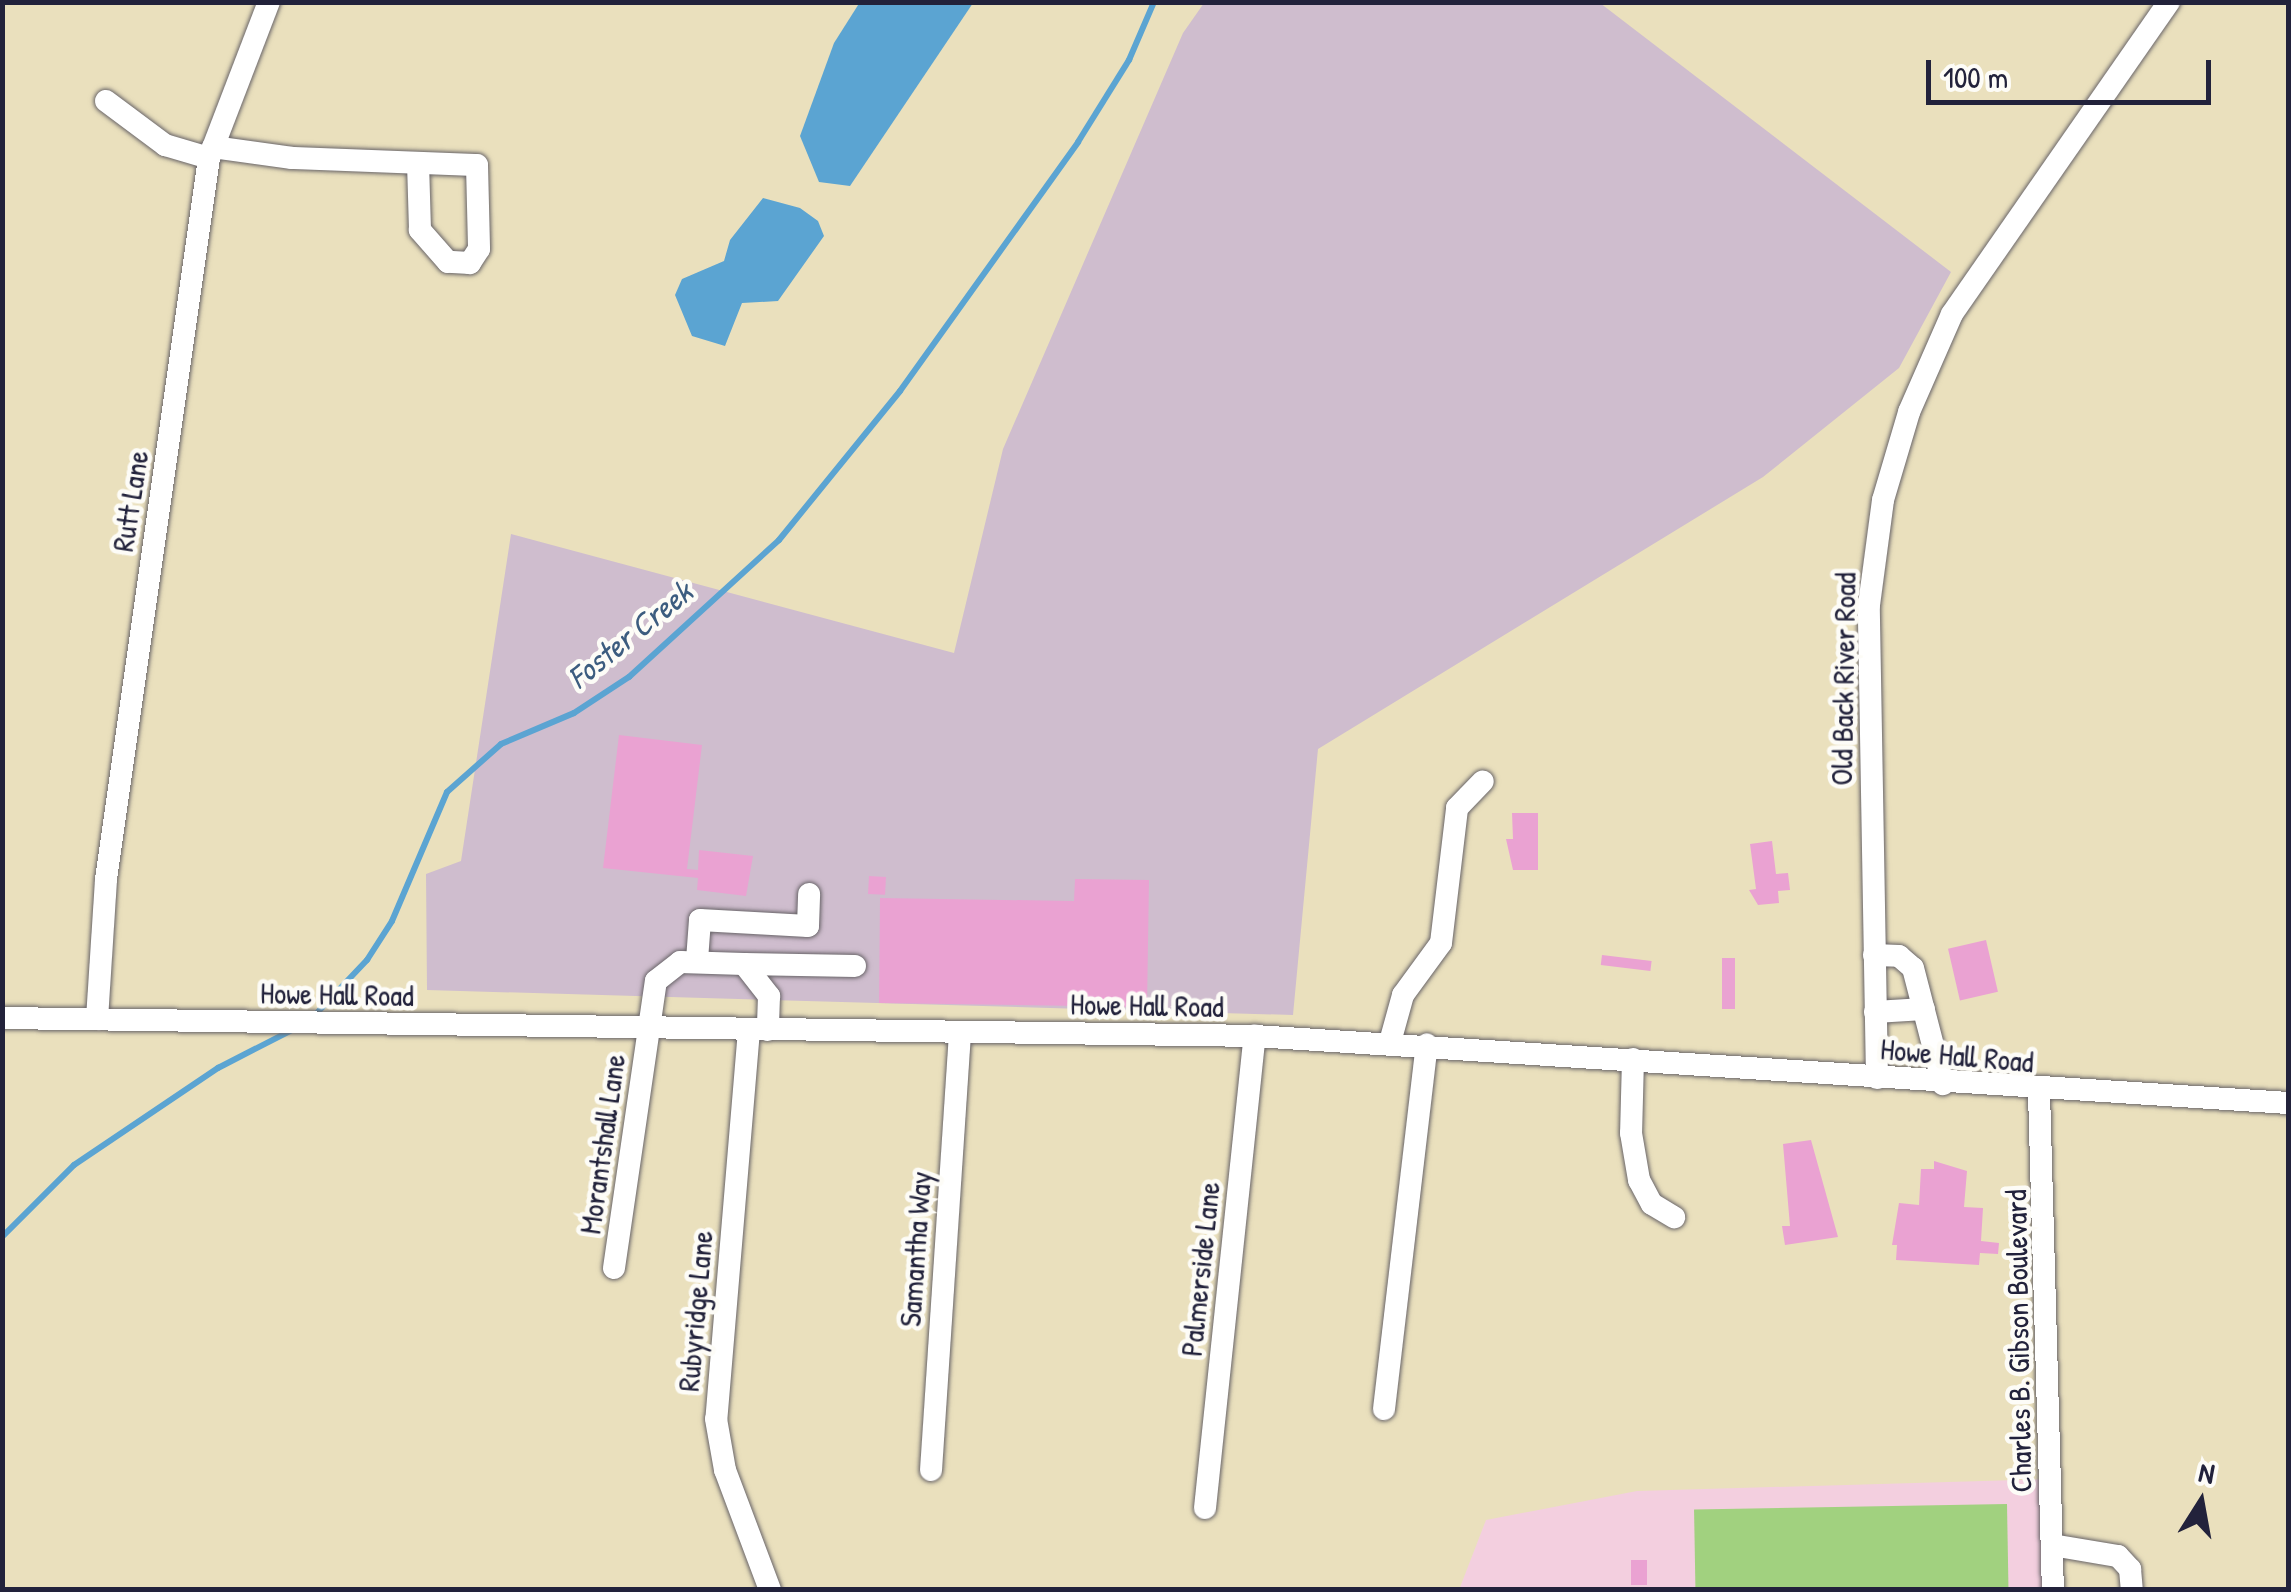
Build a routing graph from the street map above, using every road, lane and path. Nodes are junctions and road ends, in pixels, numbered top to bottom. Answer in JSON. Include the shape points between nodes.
{"nodes":[{"id":1,"x":269,"y":2,"type":"edge"},
{"id":2,"x":2169,"y":2,"type":"edge"},
{"id":3,"x":106,"y":102,"type":"dead end"},
{"id":4,"x":211,"y":153,"type":"junction"},
{"id":5,"x":418,"y":163,"type":"junction"},
{"id":6,"x":1483,"y":782,"type":"dead end"},
{"id":7,"x":809,"y":894,"type":"dead end"},
{"id":8,"x":1874,"y":955,"type":"junction"},
{"id":9,"x":697,"y":960,"type":"junction"},
{"id":10,"x":744,"y":964,"type":"junction"},
{"id":11,"x":855,"y":966,"type":"dead end"},
{"id":12,"x":1924,"y":1009,"type":"junction"},
{"id":13,"x":1876,"y":1012,"type":"junction"},
{"id":14,"x":2,"y":1018,"type":"edge"},
{"id":15,"x":98,"y":1019,"type":"junction"},
{"id":16,"x":649,"y":1029,"type":"junction"},
{"id":17,"x":759,"y":1030,"type":"junction"},
{"id":18,"x":960,"y":1032,"type":"junction"},
{"id":19,"x":1255,"y":1036,"type":"junction"},
{"id":20,"x":1390,"y":1042,"type":"junction"},
{"id":21,"x":1426,"y":1044,"type":"junction"},
{"id":22,"x":1633,"y":1059,"type":"junction"},
{"id":23,"x":1877,"y":1078,"type":"junction"},
{"id":24,"x":1943,"y":1084,"type":"junction"},
{"id":25,"x":2039,"y":1092,"type":"junction"},
{"id":26,"x":2288,"y":1104,"type":"edge"},
{"id":27,"x":1674,"y":1218,"type":"dead end"},
{"id":28,"x":614,"y":1268,"type":"dead end"},
{"id":29,"x":1384,"y":1409,"type":"dead end"},
{"id":30,"x":931,"y":1470,"type":"dead end"},
{"id":31,"x":1205,"y":1508,"type":"dead end"},
{"id":32,"x":2052,"y":1545,"type":"junction"},
{"id":33,"x":770,"y":1590,"type":"edge"},
{"id":34,"x":2053,"y":1590,"type":"edge"},
{"id":35,"x":2132,"y":1590,"type":"edge"}],
"edges":[{"from":1,"to":4,"type":"street","name":"Rutt Lane"},
{"from":2,"to":8,"type":"street","name":"Old Back River Road","via":[[2003,232],[1952,314],[1909,412],[1883,500],[1868,604]]},
{"from":3,"to":4,"type":"street","via":[[165,146]]},
{"from":4,"to":5,"type":"street"},
{"from":4,"to":15,"type":"street","name":"Rutt Lane","via":[[106,880]]},
{"from":5,"to":5,"type":"street","via":[[477,164],[479,249],[470,262],[448,262],[420,230]]},
{"from":6,"to":20,"type":"street","via":[[1457,808],[1441,943],[1403,994]]},
{"from":7,"to":9,"type":"street","via":[[808,926],[700,920]]},
{"from":8,"to":12,"type":"street","via":[[1907,960]]},
{"from":8,"to":13,"type":"street","name":"Old Back River Road"},
{"from":9,"to":10,"type":"street"},
{"from":9,"to":16,"type":"street","name":"Morantshall Lane","via":[[680,962],[656,981]]},
{"from":10,"to":11,"type":"street"},
{"from":10,"to":17,"type":"street","name":"Rubyridge Lane","via":[[768,996]]},
{"from":12,"to":13,"type":"street"},
{"from":12,"to":24,"type":"street"},
{"from":13,"to":23,"type":"street","name":"Old Back River Road"},
{"from":14,"to":15,"type":"street","name":"Howe Hall Road"},
{"from":15,"to":16,"type":"street","name":"Howe Hall Road"},
{"from":16,"to":17,"type":"street","name":"Howe Hall Road"},
{"from":16,"to":28,"type":"street","name":"Morantshall Lane"},
{"from":17,"to":18,"type":"street","name":"Howe Hall Road"},
{"from":17,"to":33,"type":"street","name":"Rubyridge Lane","via":[[716,1420],[725,1470]]},
{"from":18,"to":19,"type":"street","name":"Howe Hall Road"},
{"from":18,"to":30,"type":"street","name":"Samantha Way"},
{"from":19,"to":20,"type":"street","name":"Howe Hall Road"},
{"from":19,"to":31,"type":"street","name":"Palmerside Lane"},
{"from":20,"to":21,"type":"street","name":"Howe Hall Road"},
{"from":21,"to":22,"type":"street","name":"Howe Hall Road"},
{"from":21,"to":29,"type":"street"},
{"from":22,"to":23,"type":"street","name":"Howe Hall Road"},
{"from":22,"to":27,"type":"street","via":[[1631,1133],[1639,1180],[1652,1204]]},
{"from":23,"to":24,"type":"street","name":"Howe Hall Road"},
{"from":24,"to":25,"type":"street","name":"Howe Hall Road"},
{"from":25,"to":26,"type":"street","name":"Howe Hall Road"},
{"from":25,"to":32,"type":"street","name":"Charles B. Gibson Boulevard"},
{"from":32,"to":34,"type":"street","name":"Charles B. Gibson Boulevard"},
{"from":32,"to":35,"type":"street","via":[[2118,1556],[2130,1569]]}]}
